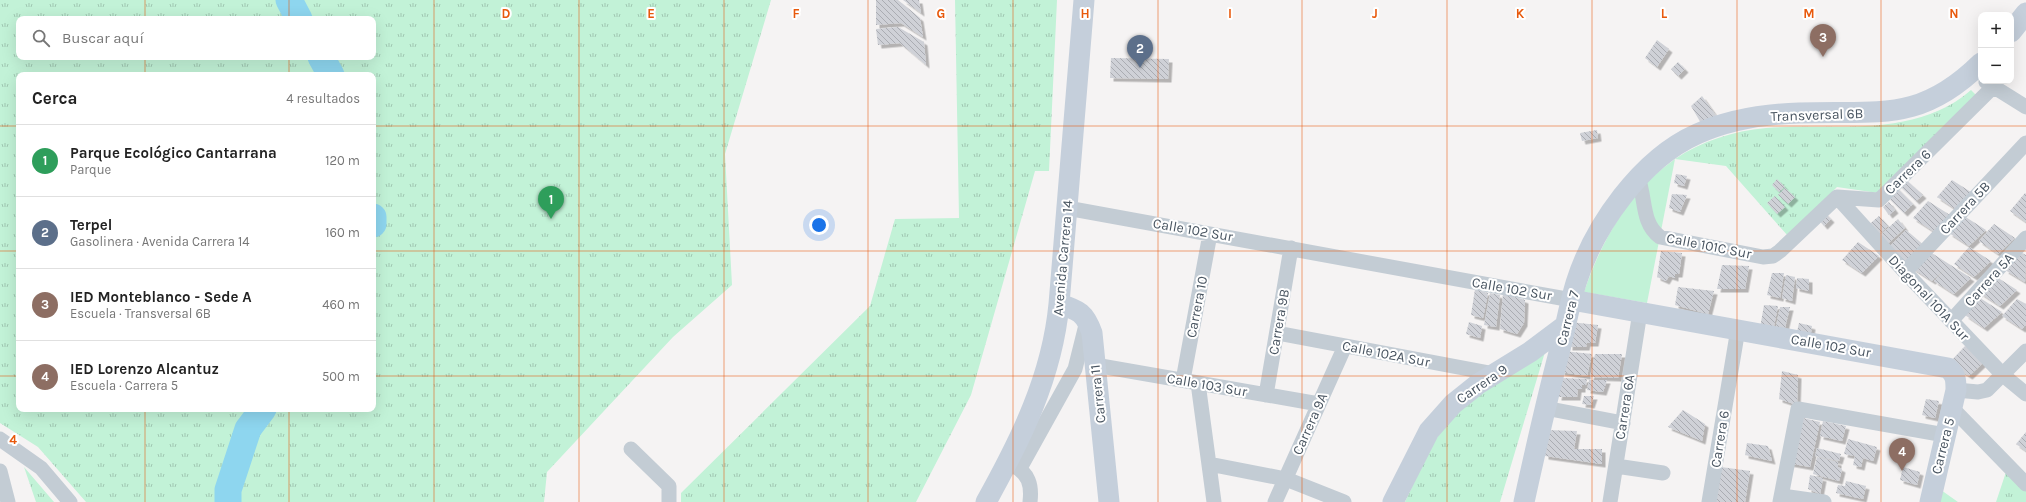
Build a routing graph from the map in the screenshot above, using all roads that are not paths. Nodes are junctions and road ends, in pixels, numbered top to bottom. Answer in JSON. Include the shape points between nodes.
{"nodes":[{"id":1,"x":1084,"y":0,"type":"edge"},
{"id":2,"x":2026,"y":13,"type":"edge"},
{"id":3,"x":2014,"y":28,"type":"edge"},
{"id":4,"x":1978,"y":78,"type":"edge"},
{"id":5,"x":1978,"y":81,"type":"edge"},
{"id":6,"x":1993,"y":84,"type":"edge"},
{"id":7,"x":2026,"y":107,"type":"edge"},
{"id":8,"x":2026,"y":143,"type":"edge"},
{"id":9,"x":1661,"y":157,"type":"joint"},
{"id":10,"x":1638,"y":178,"type":"junction"},
{"id":11,"x":1837,"y":197,"type":"junction"},
{"id":12,"x":1068,"y":208,"type":"junction"},
{"id":13,"x":1210,"y":234,"type":"junction"},
{"id":14,"x":2026,"y":238,"type":"edge"},
{"id":15,"x":1291,"y":248,"type":"junction"},
{"id":16,"x":1905,"y":272,"type":"junction"},
{"id":17,"x":1572,"y":300,"type":"junction"},
{"id":18,"x":1059,"y":304,"type":"junction"},
{"id":19,"x":1640,"y":312,"type":"junction"},
{"id":20,"x":1087,"y":320,"type":"junction"},
{"id":21,"x":1951,"y":321,"type":"junction"},
{"id":22,"x":1566,"y":324,"type":"junction"},
{"id":23,"x":1738,"y":329,"type":"junction"},
{"id":24,"x":1277,"y":333,"type":"junction"},
{"id":25,"x":1345,"y":346,"type":"junction"},
{"id":26,"x":2026,"y":351,"type":"edge"},
{"id":27,"x":1095,"y":365,"type":"junction"},
{"id":28,"x":1494,"y":374,"type":"junction"},
{"id":29,"x":2003,"y":375,"type":"junction"},
{"id":30,"x":1183,"y":380,"type":"junction"},
{"id":31,"x":1198,"y":383,"type":"junction"},
{"id":32,"x":1954,"y":390,"type":"junction"},
{"id":33,"x":2026,"y":394,"type":"edge"},
{"id":34,"x":1266,"y":395,"type":"junction"},
{"id":35,"x":1319,"y":404,"type":"junction"},
{"id":36,"x":1545,"y":408,"type":"junction"},
{"id":37,"x":1623,"y":423,"type":"junction"},
{"id":38,"x":1945,"y":435,"type":"junction"},
{"id":39,"x":0,"y":439,"type":"edge"},
{"id":40,"x":631,"y":449,"type":"dead end"},
{"id":41,"x":1209,"y":464,"type":"junction"},
{"id":42,"x":1014,"y":465,"type":"junction"},
{"id":43,"x":1616,"y":466,"type":"junction"},
{"id":44,"x":0,"y":471,"type":"edge"},
{"id":45,"x":1663,"y":473,"type":"dead end"},
{"id":46,"x":1286,"y":479,"type":"junction"},
{"id":47,"x":2026,"y":484,"type":"edge"},
{"id":48,"x":1781,"y":499,"type":"edge"},
{"id":49,"x":8,"y":502,"type":"edge"},
{"id":50,"x":70,"y":502,"type":"edge"},
{"id":51,"x":670,"y":502,"type":"edge"},
{"id":52,"x":986,"y":502,"type":"edge"},
{"id":53,"x":1030,"y":502,"type":"edge"},
{"id":54,"x":1109,"y":502,"type":"edge"},
{"id":55,"x":1214,"y":502,"type":"edge"},
{"id":56,"x":1275,"y":502,"type":"edge"},
{"id":57,"x":1344,"y":502,"type":"edge"},
{"id":58,"x":1393,"y":502,"type":"edge"},
{"id":59,"x":1524,"y":502,"type":"edge"},
{"id":60,"x":1610,"y":502,"type":"edge"},
{"id":61,"x":1709,"y":502,"type":"edge"},
{"id":62,"x":1824,"y":502,"type":"edge"},
{"id":63,"x":1930,"y":502,"type":"edge"}],
"edges":[{"from":1,"to":12,"type":"street","name":"Avenida Carrera 14"},
{"from":2,"to":3,"type":"street"},
{"from":4,"to":9,"type":"street","name":"Transversal 6B","via":[[1912,107],[1884,112],[1799,113],[1745,119],[1717,126],[1695,135]]},
{"from":5,"to":11,"type":"street","name":"Carrera 6","via":[[1879,200]]},
{"from":6,"to":7,"type":"street"},
{"from":8,"to":16,"type":"street","name":"Carrera 5B"},
{"from":9,"to":10,"type":"street","name":"Carrera 7"},
{"from":10,"to":11,"type":"street","name":"Calle 101C Sur","via":[[1647,220],[1653,232],[1660,237],[1763,257],[1773,256],[1793,240]]},
{"from":10,"to":17,"type":"street","name":"Carrera 7","via":[[1611,213],[1594,242]]},
{"from":11,"to":16,"type":"street","name":"Diagonal 101A Sur"},
{"from":12,"to":13,"type":"street","name":"Calle 102 Sur"},
{"from":12,"to":18,"type":"street","name":"Avenida Carrera 14"},
{"from":13,"to":15,"type":"street","name":"Calle 102 Sur"},
{"from":13,"to":30,"type":"street","name":"Carrera 10"},
{"from":14,"to":21,"type":"street","name":"Carrera 5A"},
{"from":15,"to":17,"type":"street","name":"Calle 102 Sur"},
{"from":15,"to":24,"type":"street","name":"Carrera 9B"},
{"from":16,"to":21,"type":"street","name":"Diagonal 101A Sur"},
{"from":17,"to":19,"type":"street","name":"Calle 102 Sur"},
{"from":17,"to":22,"type":"street","name":"Carrera 7"},
{"from":18,"to":20,"type":"street","via":[[1081,313]]},
{"from":18,"to":42,"type":"street","name":"Avenida Carrera 14","via":[[1044,380]]},
{"from":19,"to":23,"type":"street","name":"Calle 102 Sur"},
{"from":19,"to":37,"type":"street","name":"Carrera 6A"},
{"from":20,"to":27,"type":"street","name":"Carrera 11","via":[[1092,333]]},
{"from":20,"to":42,"type":"street","via":[[1075,369]]},
{"from":21,"to":29,"type":"street","name":"Diagonal 101A Sur"},
{"from":22,"to":28,"type":"street","name":"Carrera 9","via":[[1530,352]]},
{"from":22,"to":36,"type":"street","name":"Carrera 7"},
{"from":23,"to":32,"type":"street","name":"Calle 102 Sur","via":[[1942,366]]},
{"from":23,"to":61,"type":"street","name":"Carrera 6"},
{"from":24,"to":25,"type":"street","name":"Calle 102A Sur"},
{"from":24,"to":34,"type":"street","name":"Carrera 9B"},
{"from":25,"to":28,"type":"street","name":"Calle 102A Sur"},
{"from":25,"to":35,"type":"street","name":"Carrera 9A"},
{"from":26,"to":29,"type":"street"},
{"from":27,"to":30,"type":"street","name":"Calle 103 Sur"},
{"from":27,"to":54,"type":"street","name":"Carrera 11"},
{"from":28,"to":58,"type":"street","name":"Carrera 9","via":[[1467,392],[1429,431]]},
{"from":29,"to":32,"type":"street","via":[[1987,390]]},
{"from":29,"to":33,"type":"street","name":"Diagonal 101A Sur"},
{"from":30,"to":31,"type":"street","name":"Calle 103 Sur"},
{"from":31,"to":34,"type":"street","name":"Calle 103 Sur"},
{"from":31,"to":41,"type":"street"},
{"from":32,"to":38,"type":"street","name":"Carrera 5"},
{"from":32,"to":47,"type":"street"},
{"from":34,"to":35,"type":"street","name":"Calle 103 Sur"},
{"from":35,"to":46,"type":"street","name":"Carrera 9A"},
{"from":36,"to":37,"type":"street"},
{"from":36,"to":59,"type":"street","name":"Carrera 7"},
{"from":37,"to":43,"type":"street","name":"Carrera 6A"},
{"from":38,"to":48,"type":"street","via":[[1798,409]]},
{"from":38,"to":63,"type":"street","name":"Carrera 5"},
{"from":39,"to":50,"type":"street","via":[[41,468]]},
{"from":40,"to":51,"type":"street","via":[[669,486]]},
{"from":41,"to":46,"type":"street"},
{"from":41,"to":55,"type":"street"},
{"from":42,"to":52,"type":"street","name":"Avenida Carrera 14"},
{"from":42,"to":53,"type":"street","via":[[1026,475],[1030,483]]},
{"from":43,"to":45,"type":"street"},
{"from":43,"to":60,"type":"street","name":"Carrera 6A"},
{"from":44,"to":49,"type":"street"},
{"from":46,"to":56,"type":"street","name":"Carrera 9A"},
{"from":46,"to":57,"type":"street"},
{"from":48,"to":62,"type":"street"}]}
